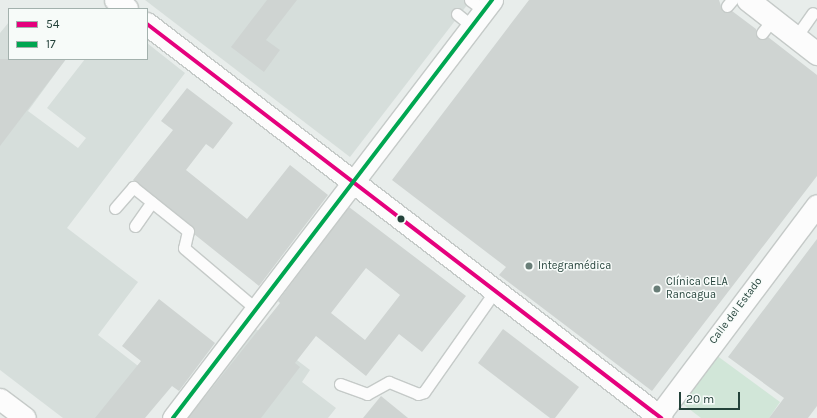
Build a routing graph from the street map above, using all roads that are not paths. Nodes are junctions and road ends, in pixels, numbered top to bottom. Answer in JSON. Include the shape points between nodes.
{"nodes":[{"id":1,"x":116,"y":0,"type":"edge"},
{"id":2,"x":748,"y":0,"type":"edge"},
{"id":3,"x":126,"y":8,"type":"edge"},
{"id":4,"x":475,"y":10,"type":"edge"},
{"id":5,"x":813,"y":13,"type":"dead end"},
{"id":6,"x":148,"y":25,"type":"edge"},
{"id":7,"x":796,"y":38,"type":"junction"},
{"id":8,"x":817,"y":54,"type":"edge"},
{"id":9,"x":352,"y":183,"type":"junction"},
{"id":10,"x":152,"y":202,"type":"junction"},
{"id":11,"x":817,"y":205,"type":"edge"},
{"id":12,"x":115,"y":208,"type":"dead end"},
{"id":13,"x":135,"y":226,"type":"dead end"},
{"id":14,"x":495,"y":291,"type":"junction"},
{"id":15,"x":256,"y":309,"type":"junction"},
{"id":16,"x":340,"y":384,"type":"dead end"},
{"id":17,"x":0,"y":399,"type":"edge"},
{"id":18,"x":659,"y":417,"type":"edge"},
{"id":19,"x":25,"y":418,"type":"edge"},
{"id":20,"x":173,"y":418,"type":"edge"}],
"edges":[{"from":1,"to":3,"type":"main road"},
{"from":2,"to":7,"type":"main road","via":[[767,26]]},
{"from":4,"to":9,"type":"street"},
{"from":5,"to":7,"type":"lane"},
{"from":6,"to":9,"type":"main road"},
{"from":7,"to":8,"type":"main road"},
{"from":9,"to":14,"type":"main road"},
{"from":9,"to":15,"type":"street"},
{"from":10,"to":12,"type":"lane","via":[[131,187]]},
{"from":10,"to":13,"type":"lane"},
{"from":10,"to":15,"type":"lane","via":[[189,232],[184,248]]},
{"from":11,"to":18,"type":"street","name":"Calle del Estado"},
{"from":14,"to":16,"type":"lane","via":[[424,392],[418,394],[389,382],[367,394]]},
{"from":14,"to":18,"type":"main road"},
{"from":15,"to":20,"type":"street"},
{"from":17,"to":19,"type":"street"}]}
